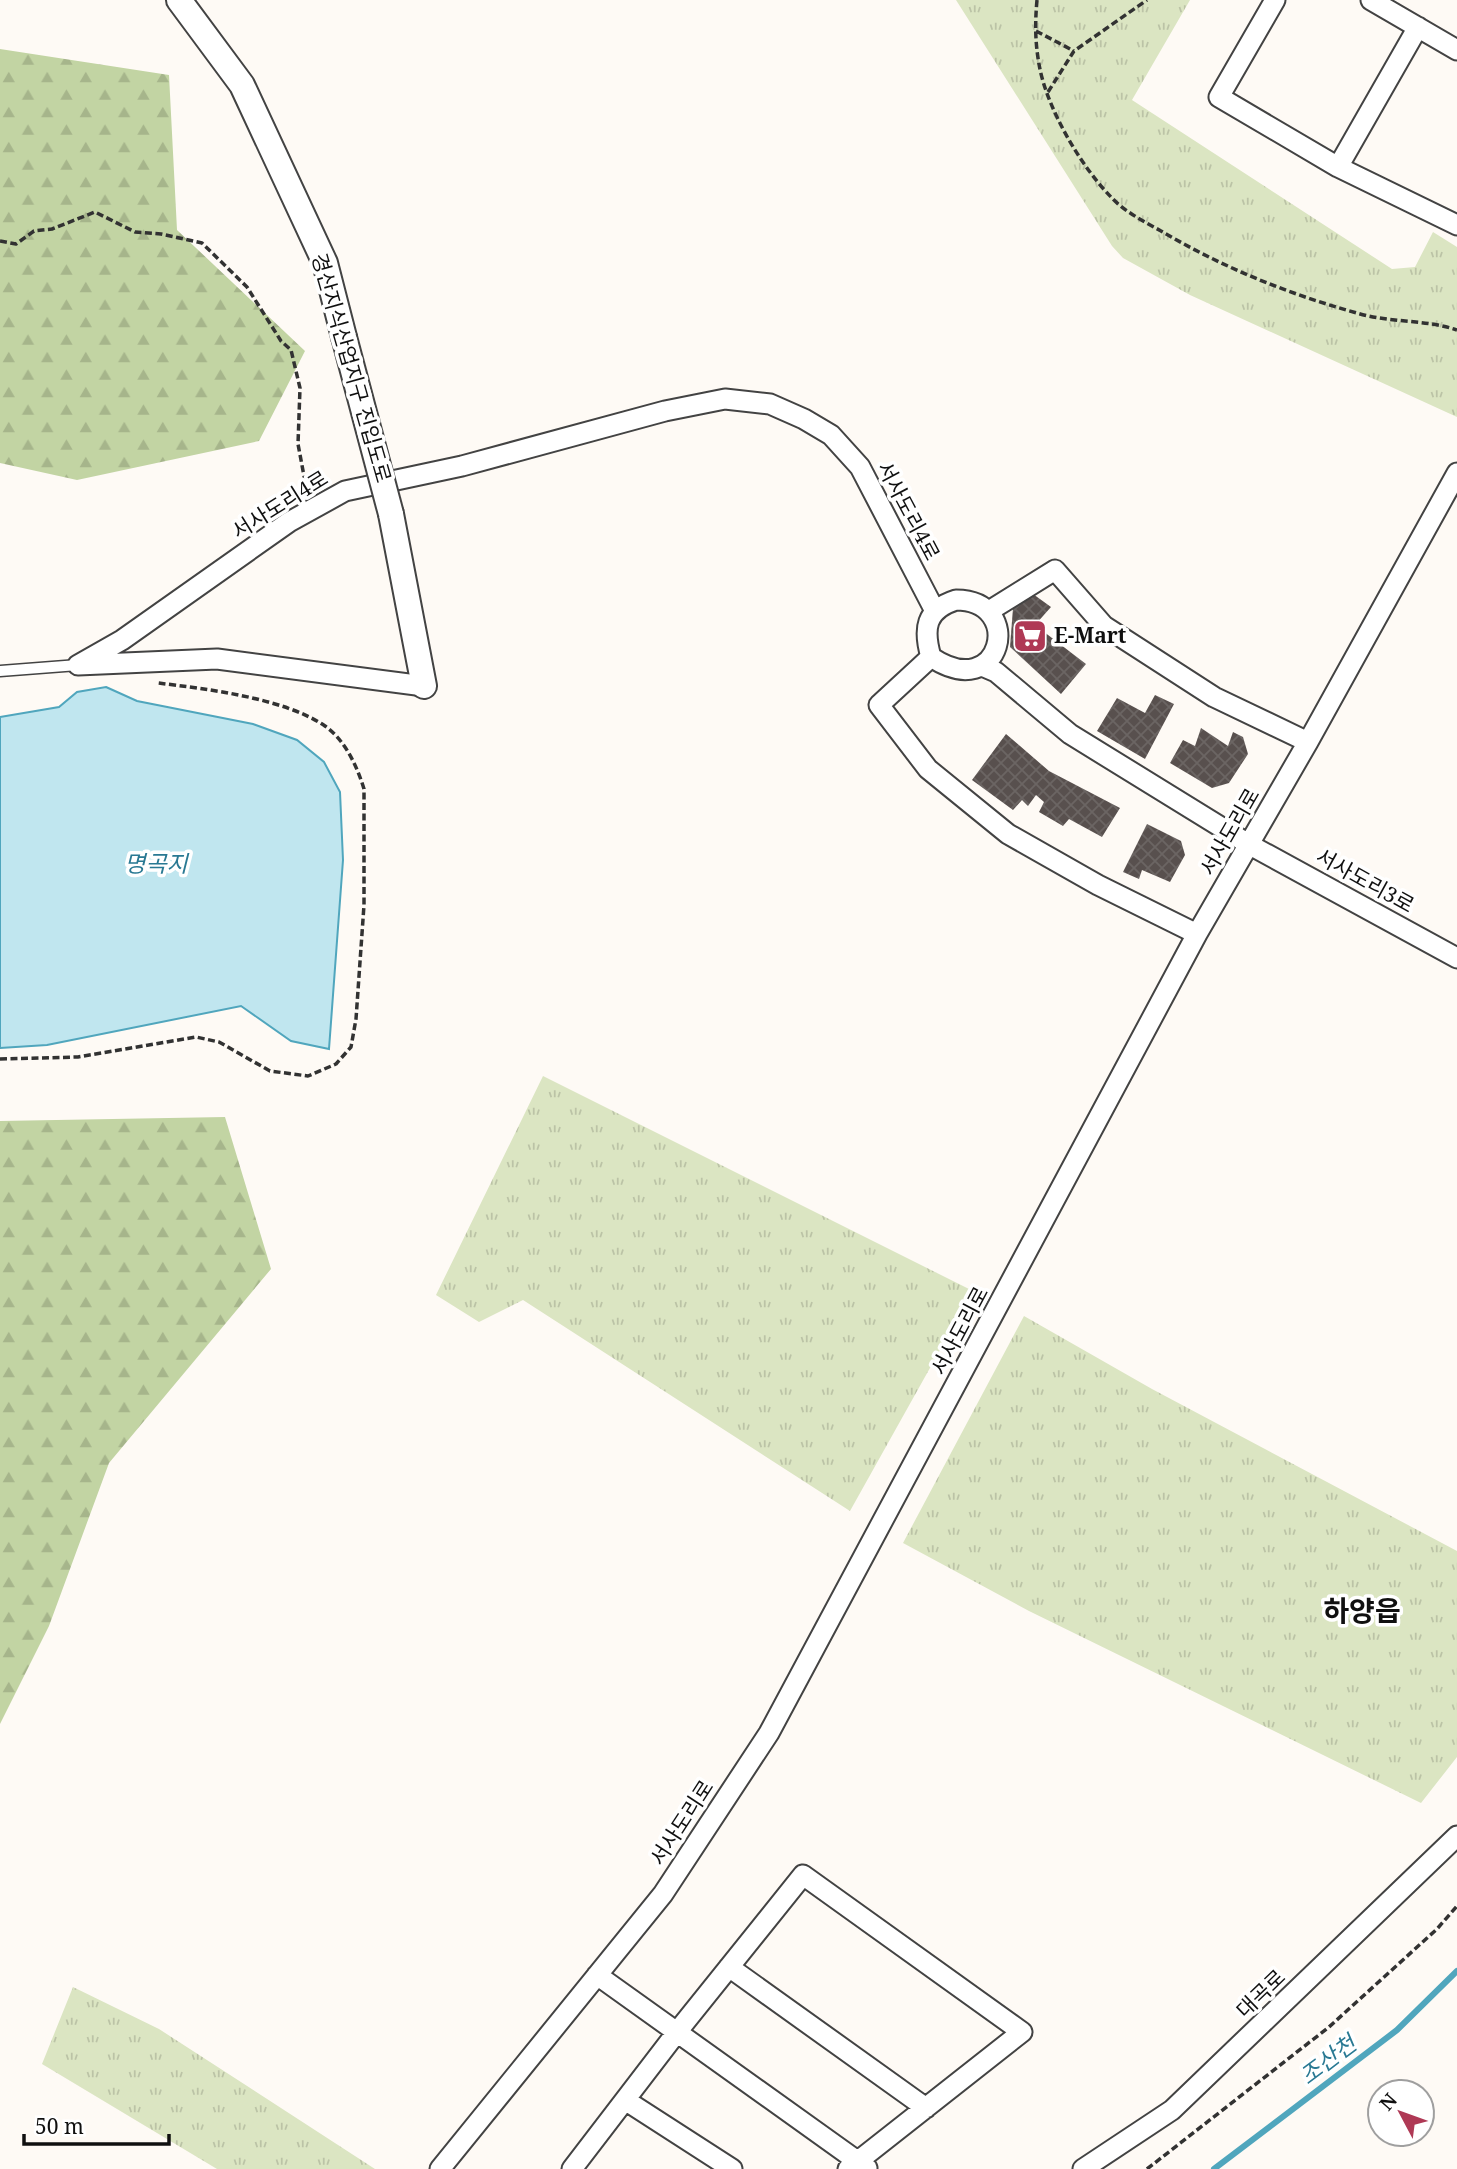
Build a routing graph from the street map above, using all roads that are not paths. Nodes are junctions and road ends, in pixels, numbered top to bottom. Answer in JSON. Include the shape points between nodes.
{"nodes":[{"id":1,"x":179,"y":0,"type":"edge"},
{"id":2,"x":1275,"y":0,"type":"edge"},
{"id":3,"x":1371,"y":0,"type":"edge"},
{"id":4,"x":1418,"y":27,"type":"junction"},
{"id":5,"x":1457,"y":50,"type":"edge"},
{"id":6,"x":1338,"y":167,"type":"junction"},
{"id":7,"x":1457,"y":225,"type":"edge"},
{"id":8,"x":1457,"y":473,"type":"edge"},
{"id":9,"x":935,"y":611,"type":"junction"},
{"id":10,"x":989,"y":611,"type":"junction"},
{"id":11,"x":930,"y":657,"type":"junction"},
{"id":12,"x":78,"y":665,"type":"junction"},
{"id":13,"x":982,"y":666,"type":"junction"},
{"id":14,"x":0,"y":671,"type":"edge"},
{"id":15,"x":424,"y":686,"type":"joint"},
{"id":16,"x":1308,"y":741,"type":"junction"},
{"id":17,"x":1250,"y":845,"type":"junction"},
{"id":18,"x":1197,"y":934,"type":"junction"},
{"id":19,"x":1457,"y":958,"type":"edge"},
{"id":20,"x":1457,"y":1836,"type":"edge"},
{"id":21,"x":729,"y":1967,"type":"junction"},
{"id":22,"x":597,"y":1975,"type":"junction"},
{"id":23,"x":677,"y":2032,"type":"junction"},
{"id":24,"x":625,"y":2100,"type":"junction"},
{"id":25,"x":926,"y":2108,"type":"junction"},
{"id":26,"x":858,"y":2167,"type":"edge"},
{"id":27,"x":440,"y":2169,"type":"edge"},
{"id":28,"x":572,"y":2169,"type":"edge"},
{"id":29,"x":732,"y":2169,"type":"edge"},
{"id":30,"x":1083,"y":2169,"type":"edge"}],
"edges":[{"from":1,"to":15,"type":"street","name":"경산지식산업지구 진입도로","bridge":true,"via":[[242,85],[325,263],[391,514]]},
{"from":2,"to":6,"type":"street","via":[[1219,97]]},
{"from":3,"to":4,"type":"street"},
{"from":4,"to":5,"type":"street"},
{"from":4,"to":6,"type":"street"},
{"from":6,"to":7,"type":"street"},
{"from":8,"to":16,"type":"street","name":"서사도리로"},
{"from":9,"to":10,"type":"street","via":[[956,600],[968,600]]},
{"from":9,"to":11,"type":"street","via":[[926,631]]},
{"from":9,"to":12,"type":"street","name":"서사도리4로","via":[[860,467],[831,435],[770,404],[725,399],[462,467],[345,491],[289,522]]},
{"from":10,"to":13,"type":"street","via":[[996,621],[997,646]]},
{"from":10,"to":16,"type":"street","via":[[1055,570],[1104,626],[1214,697]]},
{"from":11,"to":13,"type":"street","via":[[959,671]]},
{"from":11,"to":18,"type":"street","via":[[879,705],[928,769],[1008,834]]},
{"from":12,"to":14,"type":"lane"},
{"from":12,"to":15,"type":"street","via":[[217,659]]},
{"from":13,"to":17,"type":"street","via":[[996,672],[1070,734]]},
{"from":16,"to":17,"type":"street","name":"서사도리로"},
{"from":17,"to":18,"type":"street","name":"서사도리로"},
{"from":17,"to":19,"type":"street","name":"서사도리3로"},
{"from":18,"to":22,"type":"street","name":"서사도리로","via":[[769,1733],[663,1894]]},
{"from":20,"to":30,"type":"street","name":"대곡로","via":[[1172,2110]]},
{"from":21,"to":23,"type":"street"},
{"from":21,"to":25,"type":"street"},
{"from":21,"to":25,"type":"street","via":[[803,1875],[1022,2032]]},
{"from":22,"to":23,"type":"street"},
{"from":22,"to":27,"type":"street","name":"서사도리로"},
{"from":23,"to":24,"type":"street"},
{"from":23,"to":26,"type":"street"},
{"from":24,"to":28,"type":"street"},
{"from":24,"to":29,"type":"street"},
{"from":25,"to":26,"type":"street"}]}
